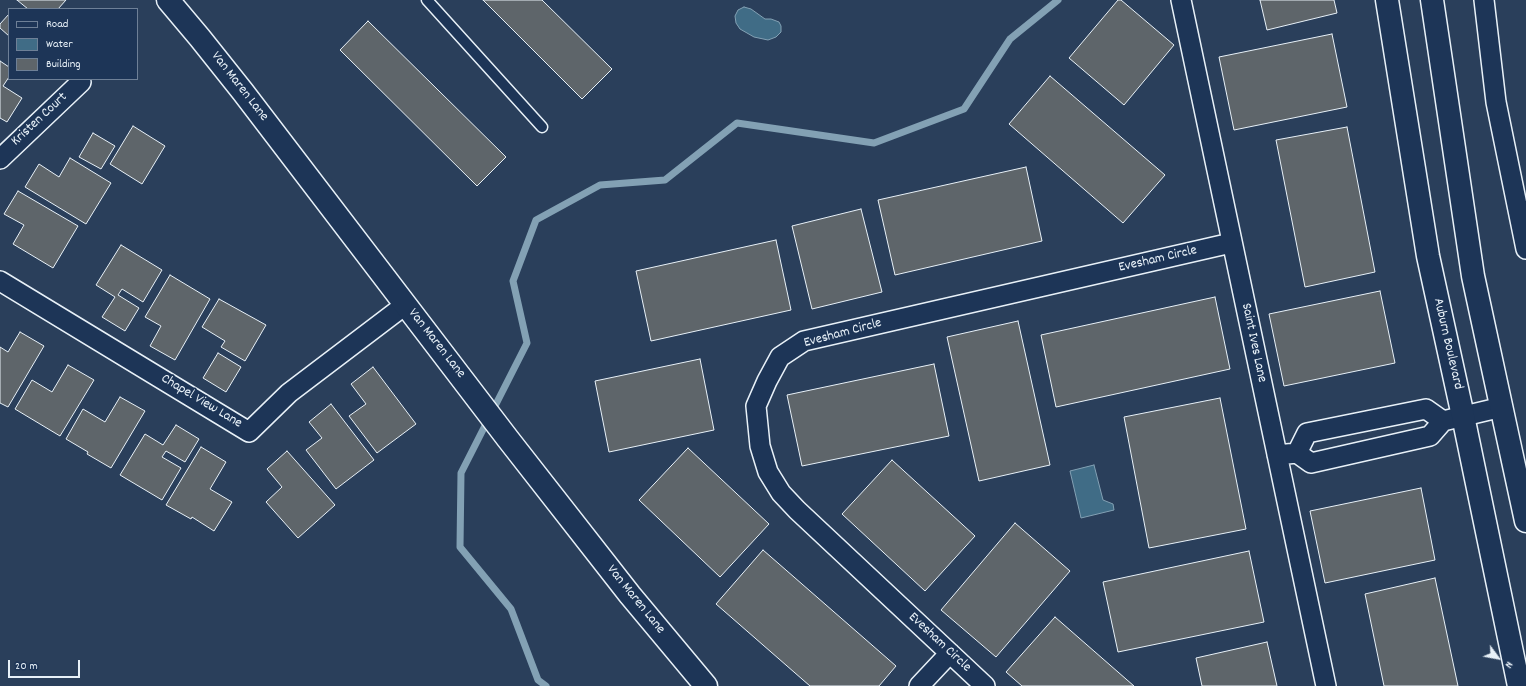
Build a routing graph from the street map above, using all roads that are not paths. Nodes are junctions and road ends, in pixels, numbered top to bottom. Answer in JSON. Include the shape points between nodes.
{"nodes":[{"id":1,"x":168,"y":0,"type":"edge"},
{"id":2,"x":428,"y":0,"type":"edge"},
{"id":3,"x":1181,"y":0,"type":"edge"},
{"id":4,"x":1387,"y":0,"type":"edge"},
{"id":5,"x":1432,"y":0,"type":"edge"},
{"id":6,"x":1484,"y":0,"type":"edge"},
{"id":7,"x":81,"y":82,"type":"dead end"},
{"id":8,"x":542,"y":127,"type":"dead end"},
{"id":9,"x":0,"y":159,"type":"edge"},
{"id":10,"x":1231,"y":243,"type":"junction"},
{"id":11,"x":1526,"y":249,"type":"edge"},
{"id":12,"x":0,"y":281,"type":"edge"},
{"id":13,"x":405,"y":305,"type":"junction"},
{"id":14,"x":1502,"y":407,"type":"junction"},
{"id":15,"x":1463,"y":416,"type":"junction"},
{"id":16,"x":1442,"y":421,"type":"junction"},
{"id":17,"x":1297,"y":452,"type":"junction"},
{"id":18,"x":1277,"y":455,"type":"junction"},
{"id":19,"x":1526,"y":521,"type":"edge"},
{"id":20,"x":950,"y":653,"type":"junction"},
{"id":21,"x":706,"y":686,"type":"edge"},
{"id":22,"x":919,"y":686,"type":"edge"},
{"id":23,"x":985,"y":686,"type":"edge"},
{"id":24,"x":1326,"y":686,"type":"edge"},
{"id":25,"x":1519,"y":686,"type":"edge"}],
"edges":[{"from":1,"to":13,"type":"main road","name":"Van Maren Lane","via":[[243,92]]},
{"from":2,"to":8,"type":"lane"},
{"from":3,"to":10,"type":"street","name":"Saint Ives Lane"},
{"from":4,"to":15,"type":"main road","name":"Auburn Boulevard","via":[[1428,256]]},
{"from":5,"to":14,"type":"main road","via":[[1473,276]]},
{"from":6,"to":11,"type":"street","via":[[1496,102]]},
{"from":7,"to":9,"type":"street","name":"Kristen Court"},
{"from":10,"to":18,"type":"street","name":"Saint Ives Lane"},
{"from":10,"to":20,"type":"street","name":"Evesham Circle","via":[[804,341],[780,357],[756,406],[760,446],[768,472],[781,493],[797,510]]},
{"from":12,"to":13,"type":"street","name":"Chapel View Lane","via":[[250,432],[290,393]]},
{"from":13,"to":21,"type":"main road","name":"Van Maren Lane","via":[[630,595]]},
{"from":14,"to":15,"type":"street"},
{"from":14,"to":19,"type":"main road"},
{"from":15,"to":16,"type":"street"},
{"from":15,"to":25,"type":"main road","name":"Auburn Boulevard"},
{"from":16,"to":17,"type":"street","via":[[1430,436],[1311,463]]},
{"from":16,"to":17,"type":"street","via":[[1426,408],[1307,433]]},
{"from":17,"to":18,"type":"street"},
{"from":18,"to":24,"type":"street","name":"Saint Ives Lane"},
{"from":20,"to":22,"type":"street"},
{"from":20,"to":23,"type":"street","name":"Evesham Circle"}]}
